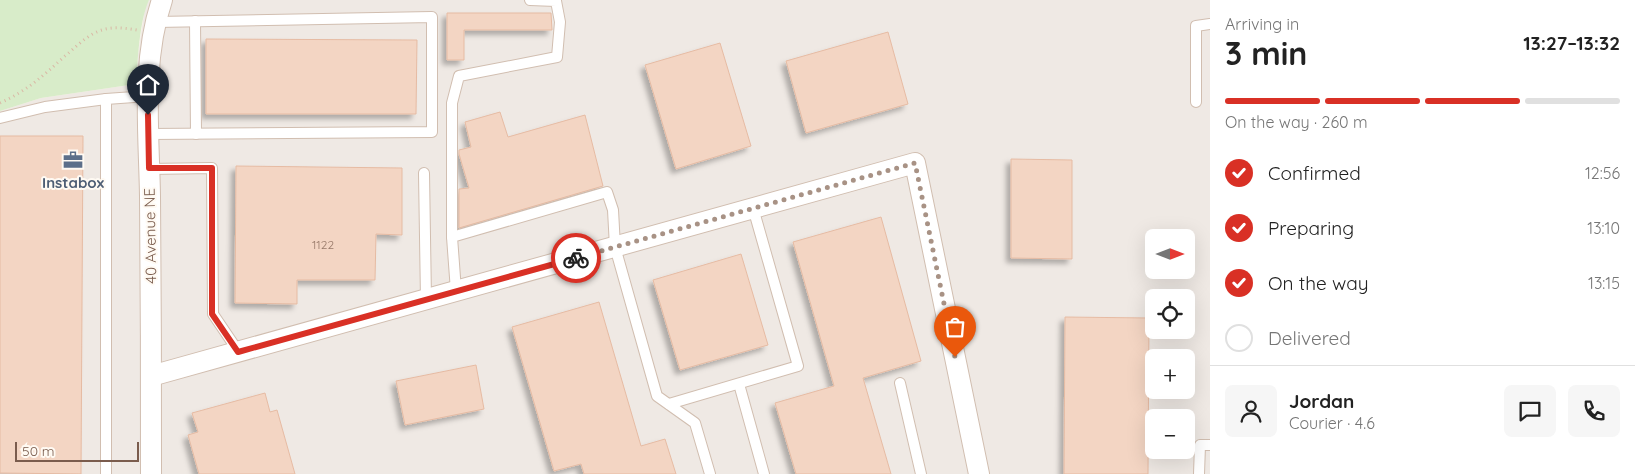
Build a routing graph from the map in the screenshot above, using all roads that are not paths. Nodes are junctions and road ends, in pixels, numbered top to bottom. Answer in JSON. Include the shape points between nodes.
{"nodes":[{"id":1,"x":162,"y":0,"type":"edge"},
{"id":2,"x":530,"y":0,"type":"edge"},
{"id":3,"x":195,"y":21,"type":"junction"},
{"id":4,"x":1210,"y":24,"type":"edge"},
{"id":5,"x":154,"y":28,"type":"junction"},
{"id":6,"x":148,"y":96,"type":"junction"},
{"id":7,"x":106,"y":99,"type":"junction"},
{"id":8,"x":1196,"y":102,"type":"dead end"},
{"id":9,"x":0,"y":118,"type":"edge"},
{"id":10,"x":149,"y":134,"type":"junction"},
{"id":11,"x":196,"y":134,"type":"junction"},
{"id":12,"x":149,"y":168,"type":"junction"},
{"id":13,"x":424,"y":173,"type":"dead end"},
{"id":14,"x":753,"y":208,"type":"junction"},
{"id":15,"x":452,"y":237,"type":"junction"},
{"id":16,"x":615,"y":247,"type":"junction"},
{"id":17,"x":456,"y":291,"type":"junction"},
{"id":18,"x":426,"y":300,"type":"junction"},
{"id":19,"x":238,"y":352,"type":"junction"},
{"id":20,"x":151,"y":376,"type":"junction"},
{"id":21,"x":900,"y":383,"type":"dead end"},
{"id":22,"x":739,"y":384,"type":"junction"},
{"id":23,"x":668,"y":404,"type":"junction"},
{"id":24,"x":1210,"y":445,"type":"edge"},
{"id":25,"x":106,"y":474,"type":"edge"},
{"id":26,"x":151,"y":474,"type":"edge"},
{"id":27,"x":710,"y":474,"type":"edge"},
{"id":28,"x":764,"y":474,"type":"edge"},
{"id":29,"x":921,"y":474,"type":"edge"},
{"id":30,"x":979,"y":474,"type":"edge"},
{"id":31,"x":1199,"y":474,"type":"edge"}],
"edges":[{"from":1,"to":5,"type":"street","name":"40 Avenue NE"},
{"from":2,"to":15,"type":"lane","via":[[556,1],[560,22],[558,57],[459,76],[452,104]]},
{"from":3,"to":5,"type":"lane"},
{"from":3,"to":11,"type":"lane"},
{"from":3,"to":11,"type":"lane","via":[[432,17],[432,132]]},
{"from":4,"to":8,"type":"lane","via":[[1196,26]]},
{"from":5,"to":6,"type":"street","name":"40 Avenue NE"},
{"from":6,"to":7,"type":"lane"},
{"from":6,"to":10,"type":"street","name":"40 Avenue NE"},
{"from":7,"to":9,"type":"lane","via":[[45,107]]},
{"from":7,"to":25,"type":"lane"},
{"from":10,"to":11,"type":"lane"},
{"from":10,"to":12,"type":"street","name":"40 Avenue NE"},
{"from":12,"to":19,"type":"lane","via":[[212,168],[212,314]]},
{"from":12,"to":20,"type":"street","name":"40 Avenue NE"},
{"from":13,"to":18,"type":"lane"},
{"from":14,"to":16,"type":"street"},
{"from":14,"to":22,"type":"lane","via":[[798,366]]},
{"from":14,"to":30,"type":"street","via":[[915,163]]},
{"from":15,"to":16,"type":"lane","via":[[608,192],[613,210]]},
{"from":15,"to":17,"type":"lane"},
{"from":16,"to":17,"type":"street"},
{"from":16,"to":23,"type":"lane","via":[[657,396]]},
{"from":17,"to":18,"type":"street"},
{"from":18,"to":19,"type":"street"},
{"from":19,"to":20,"type":"street"},
{"from":20,"to":26,"type":"street","name":"40 Avenue NE"},
{"from":21,"to":29,"type":"lane"},
{"from":22,"to":23,"type":"lane"},
{"from":22,"to":28,"type":"lane"},
{"from":23,"to":27,"type":"lane","via":[[695,423]]},
{"from":24,"to":31,"type":"lane","via":[[1200,445]]}]}
